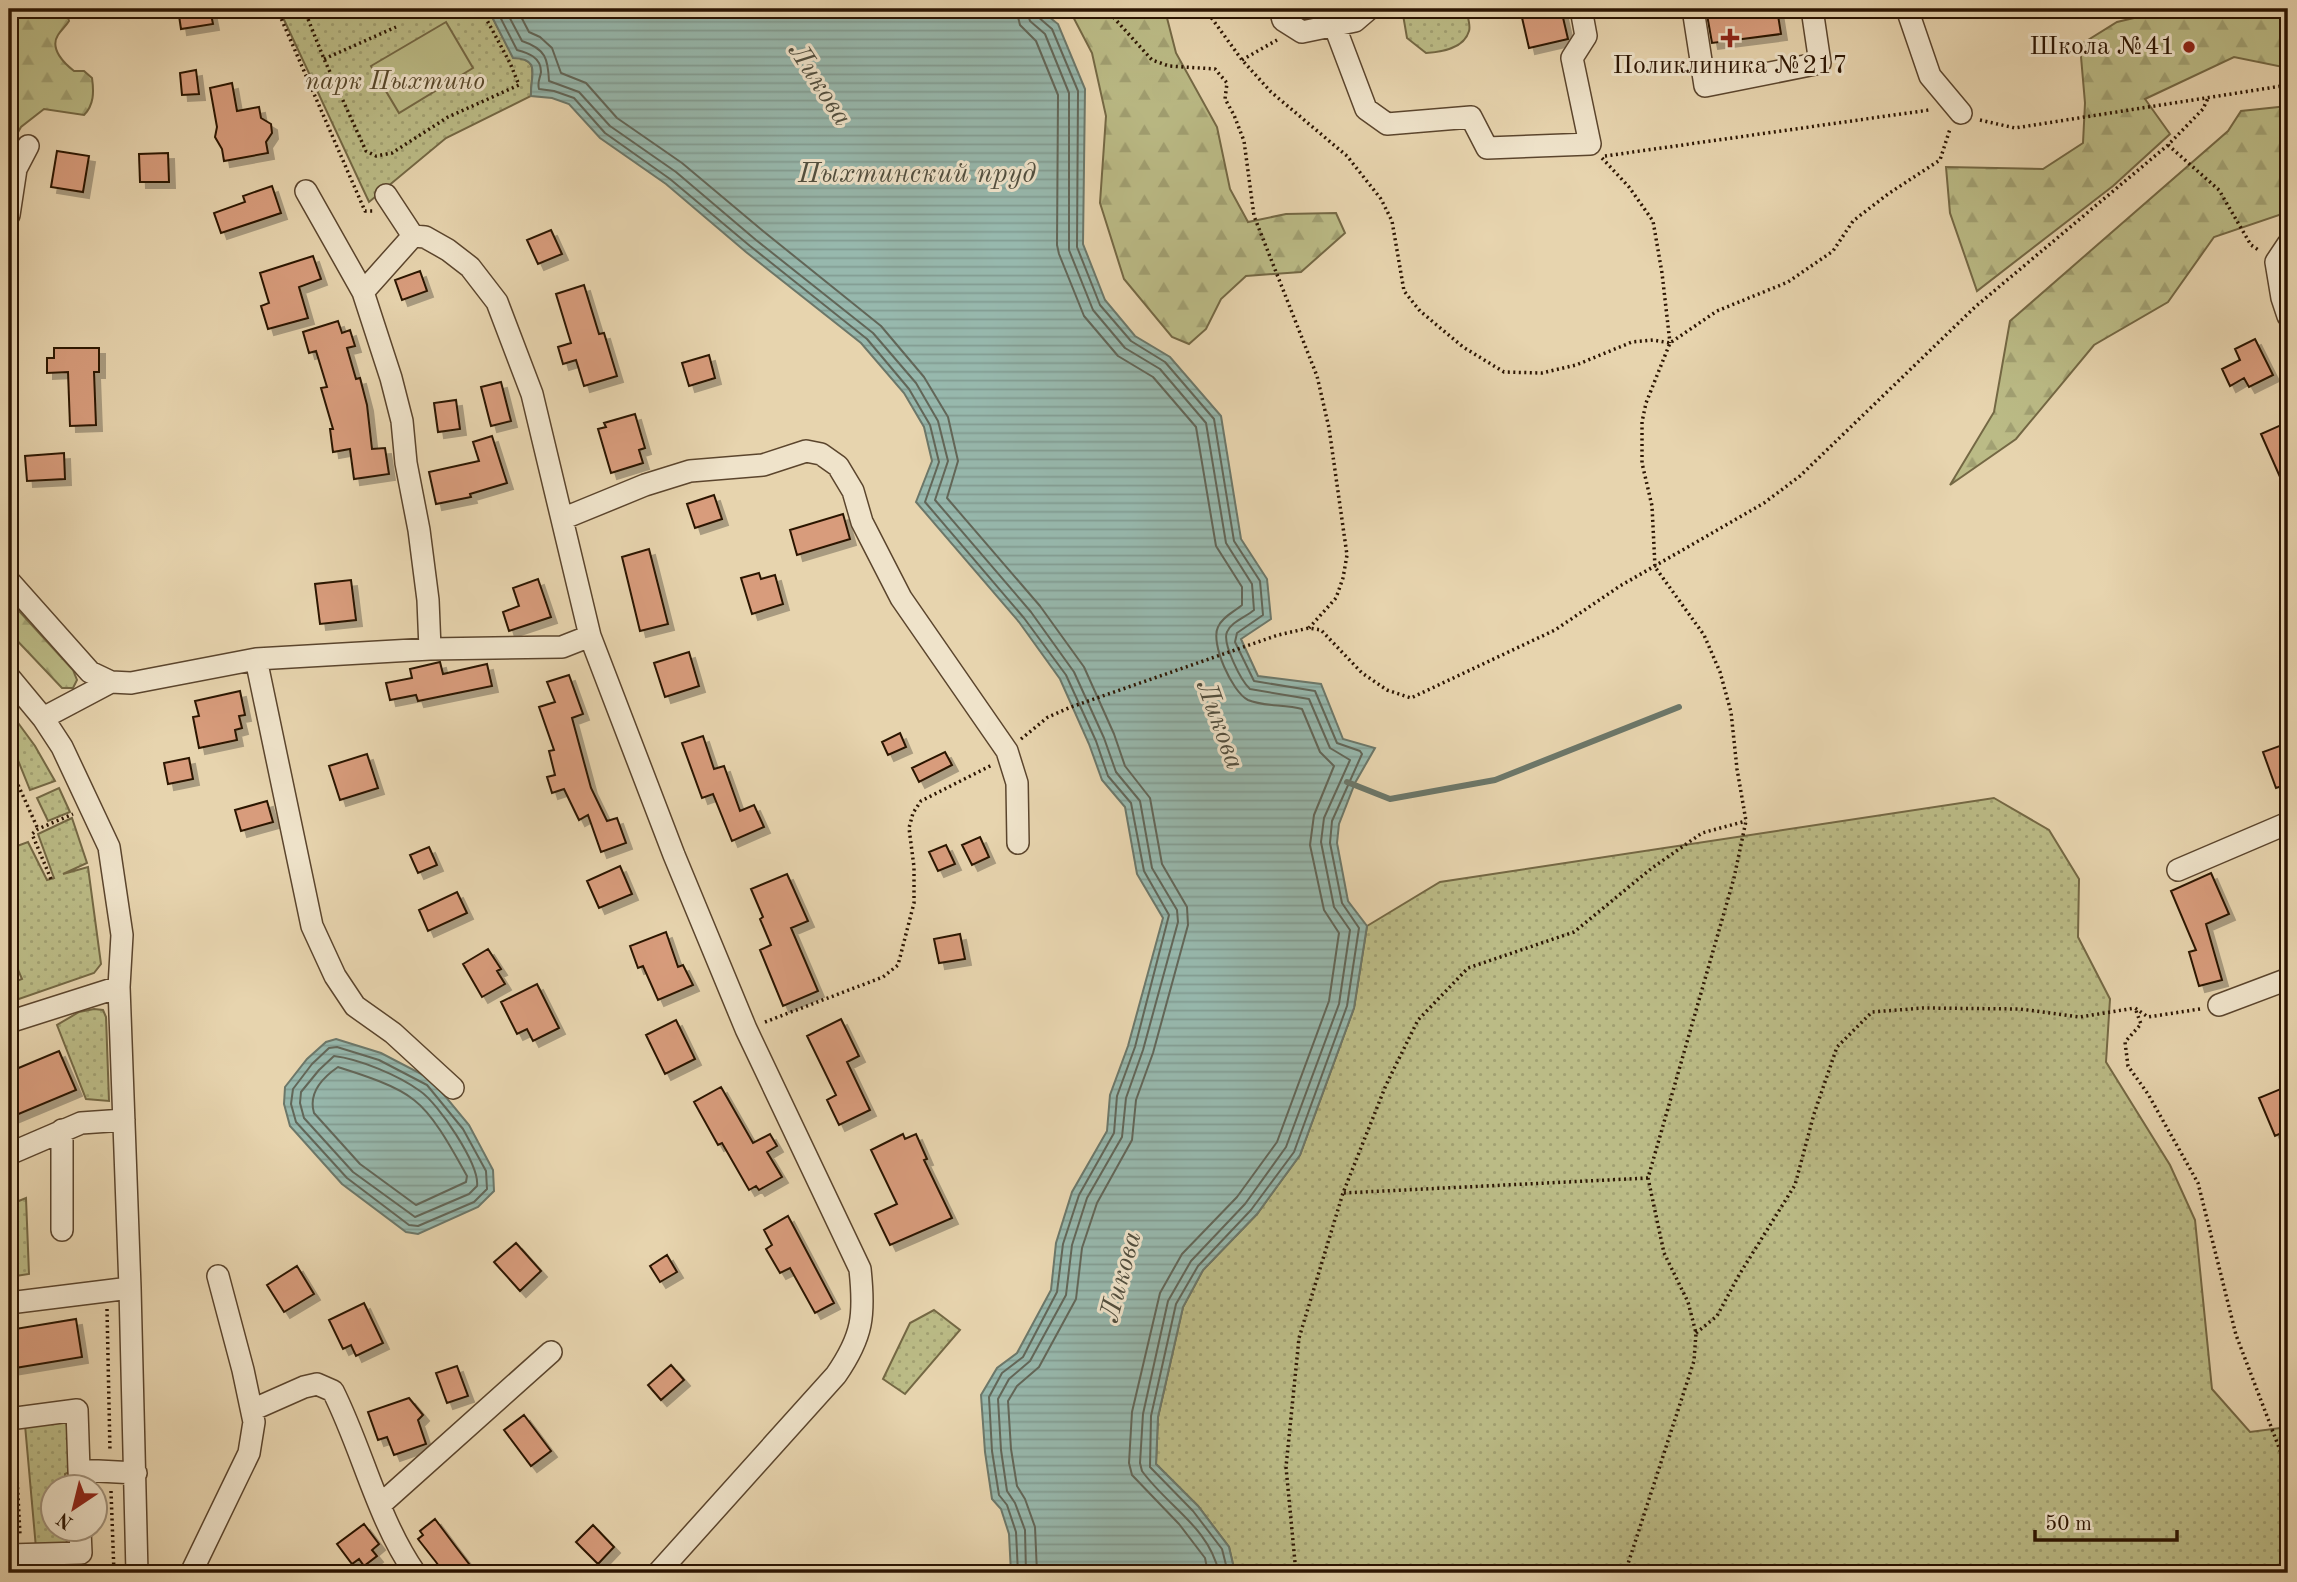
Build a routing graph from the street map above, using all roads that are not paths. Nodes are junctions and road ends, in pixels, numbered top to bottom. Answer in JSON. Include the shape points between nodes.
{"nodes":[{"id":1,"x":1280,"y":9,"type":"edge"},
{"id":2,"x":1369,"y":9,"type":"edge"},
{"id":3,"x":1581,"y":9,"type":"edge"},
{"id":4,"x":1693,"y":9,"type":"edge"},
{"id":5,"x":1812,"y":9,"type":"edge"},
{"id":6,"x":1907,"y":9,"type":"edge"},
{"id":7,"x":1335,"y":27,"type":"junction"},
{"id":8,"x":1961,"y":113,"type":"road end"},
{"id":9,"x":28,"y":146,"type":"dead end"},
{"id":10,"x":306,"y":191,"type":"dead end"},
{"id":11,"x":391,"y":203,"type":"road end"},
{"id":12,"x":9,"y":215,"type":"edge"},
{"id":13,"x":413,"y":236,"type":"junction"},
{"id":14,"x":2288,"y":244,"type":"edge"},
{"id":15,"x":363,"y":292,"type":"junction"},
{"id":16,"x":2288,"y":316,"type":"edge"},
{"id":17,"x":562,"y":519,"type":"junction"},
{"id":18,"x":9,"y":581,"type":"edge"},
{"id":19,"x":590,"y":636,"type":"junction"},
{"id":20,"x":430,"y":649,"type":"junction"},
{"id":21,"x":256,"y":659,"type":"junction"},
{"id":22,"x":9,"y":677,"type":"edge"},
{"id":23,"x":111,"y":682,"type":"junction"},
{"id":24,"x":17,"y":699,"type":"edge"},
{"id":25,"x":43,"y":718,"type":"junction"},
{"id":26,"x":2288,"y":823,"type":"edge"},
{"id":27,"x":1017,"y":843,"type":"dead end"},
{"id":28,"x":2179,"y":870,"type":"dead end"},
{"id":29,"x":2288,"y":979,"type":"edge"},
{"id":30,"x":120,"y":987,"type":"junction"},
{"id":31,"x":2219,"y":1005,"type":"road end"},
{"id":32,"x":11,"y":1015,"type":"edge"},
{"id":33,"x":453,"y":1088,"type":"dead end"},
{"id":34,"x":124,"y":1120,"type":"junction"},
{"id":35,"x":62,"y":1130,"type":"junction"},
{"id":36,"x":9,"y":1154,"type":"edge"},
{"id":37,"x":62,"y":1230,"type":"dead end"},
{"id":38,"x":218,"y":1276,"type":"dead end"},
{"id":39,"x":130,"y":1289,"type":"junction"},
{"id":40,"x":9,"y":1303,"type":"edge"},
{"id":41,"x":551,"y":1352,"type":"dead end"},
{"id":42,"x":252,"y":1409,"type":"junction"},
{"id":43,"x":11,"y":1418,"type":"edge"},
{"id":44,"x":136,"y":1473,"type":"junction"},
{"id":45,"x":80,"y":1474,"type":"edge"},
{"id":46,"x":108,"y":1476,"type":"edge"},
{"id":47,"x":380,"y":1505,"type":"junction"},
{"id":48,"x":81,"y":1544,"type":"edge"},
{"id":49,"x":15,"y":1555,"type":"edge"},
{"id":50,"x":137,"y":1573,"type":"edge"},
{"id":51,"x":191,"y":1573,"type":"edge"},
{"id":52,"x":415,"y":1573,"type":"edge"},
{"id":53,"x":658,"y":1573,"type":"edge"}],
"edges":[{"from":1,"to":7,"type":"street","via":[[1283,20],[1302,32]]},
{"from":2,"to":7,"type":"street","via":[[1355,21]]},
{"from":3,"to":7,"type":"street","via":[[1586,36],[1572,58],[1596,150],[1488,148],[1471,117],[1387,124],[1366,109]]},
{"from":4,"to":5,"type":"street","via":[[1705,86],[1819,63]]},
{"from":6,"to":8,"type":"street","via":[[1930,76]]},
{"from":9,"to":12,"type":"street","via":[[16,169]]},
{"from":10,"to":15,"type":"street"},
{"from":11,"to":13,"type":"street"},
{"from":13,"to":15,"type":"street"},
{"from":13,"to":17,"type":"street","via":[[425,237],[470,267],[497,302],[532,394]]},
{"from":14,"to":16,"type":"street","via":[[2276,262]]},
{"from":15,"to":20,"type":"street","via":[[402,421],[428,600]]},
{"from":17,"to":19,"type":"street"},
{"from":17,"to":27,"type":"street","via":[[690,471],[763,465],[806,451],[821,454],[838,466],[901,598],[1007,751],[1017,783]]},
{"from":18,"to":23,"type":"street","via":[[90,672]]},
{"from":19,"to":20,"type":"street","via":[[562,647]]},
{"from":19,"to":53,"type":"street","via":[[746,1029],[860,1269],[863,1312],[858,1338],[836,1374]]},
{"from":20,"to":21,"type":"street"},
{"from":21,"to":23,"type":"street","via":[[131,684]]},
{"from":21,"to":33,"type":"street","via":[[312,926],[355,1006],[393,1033]]},
{"from":22,"to":24,"type":"street"},
{"from":23,"to":25,"type":"street"},
{"from":24,"to":25,"type":"street"},
{"from":25,"to":30,"type":"street","via":[[62,747],[109,846],[122,935]]},
{"from":26,"to":28,"type":"street"},
{"from":29,"to":31,"type":"street"},
{"from":30,"to":32,"type":"street"},
{"from":30,"to":34,"type":"street"},
{"from":34,"to":35,"type":"street","via":[[81,1123]]},
{"from":34,"to":39,"type":"street"},
{"from":35,"to":36,"type":"street"},
{"from":35,"to":37,"type":"street"},
{"from":38,"to":42,"type":"street"},
{"from":39,"to":40,"type":"street"},
{"from":39,"to":44,"type":"street"},
{"from":41,"to":47,"type":"street"},
{"from":42,"to":47,"type":"street","via":[[317,1384],[333,1391]]},
{"from":42,"to":51,"type":"street","via":[[248,1453]]},
{"from":43,"to":45,"type":"street","via":[[77,1410]]},
{"from":44,"to":46,"type":"street"},
{"from":44,"to":50,"type":"street"},
{"from":47,"to":52,"type":"street"},
{"from":48,"to":49,"type":"street","via":[[81,1553]]}]}
